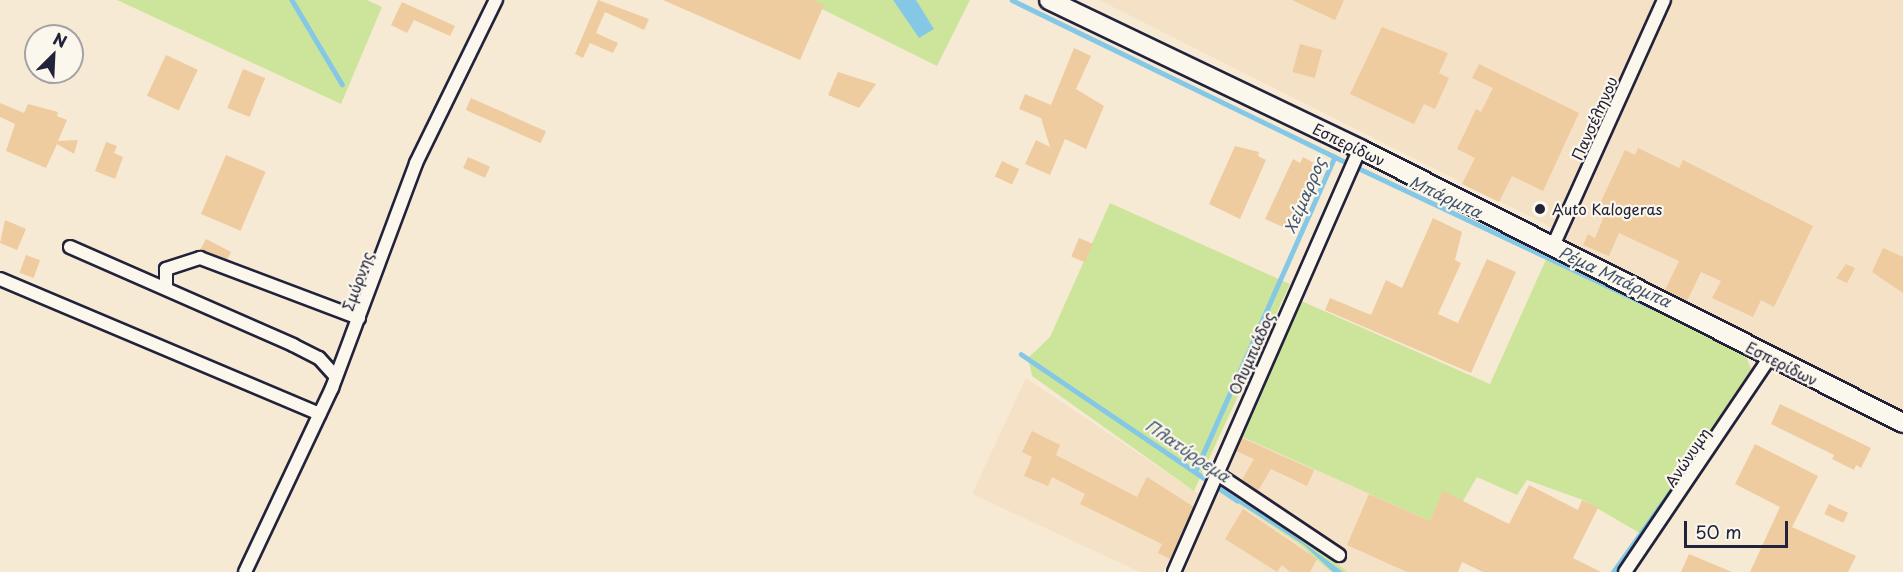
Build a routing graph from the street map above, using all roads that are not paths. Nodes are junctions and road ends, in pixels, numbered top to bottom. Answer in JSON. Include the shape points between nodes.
{"nodes":[{"id":1,"x":496,"y":0,"type":"edge"},
{"id":2,"x":1048,"y":0,"type":"edge"},
{"id":3,"x":1664,"y":0,"type":"edge"},
{"id":4,"x":1360,"y":149,"type":"junction"},
{"id":5,"x":70,"y":247,"type":"dead end"},
{"id":6,"x":1552,"y":248,"type":"junction"},
{"id":7,"x":0,"y":279,"type":"edge"},
{"id":8,"x":166,"y":288,"type":"junction"},
{"id":9,"x":359,"y":318,"type":"junction"},
{"id":10,"x":1770,"y":357,"type":"junction"},
{"id":11,"x":336,"y":377,"type":"junction"},
{"id":12,"x":320,"y":414,"type":"junction"},
{"id":13,"x":1903,"y":423,"type":"edge"},
{"id":14,"x":1216,"y":472,"type":"junction"},
{"id":15,"x":1339,"y":555,"type":"dead end"},
{"id":16,"x":245,"y":572,"type":"edge"},
{"id":17,"x":1174,"y":572,"type":"edge"},
{"id":18,"x":1625,"y":572,"type":"edge"}],
"edges":[{"from":1,"to":9,"type":"street","name":"Σμύρνης","via":[[416,163]]},
{"from":2,"to":4,"type":"street","name":"Εσπερίδων"},
{"from":3,"to":6,"type":"street","name":"Πανσέληνου"},
{"from":4,"to":6,"type":"street","name":"Εσπερίδων"},
{"from":4,"to":14,"type":"street","name":"Ολυμπιάδος"},
{"from":5,"to":8,"type":"street"},
{"from":6,"to":10,"type":"street","name":"Εσπερίδων"},
{"from":7,"to":12,"type":"street"},
{"from":8,"to":9,"type":"street","via":[[166,269],[200,258]]},
{"from":8,"to":11,"type":"street","via":[[319,358]]},
{"from":9,"to":11,"type":"street","name":"Σμύρνης"},
{"from":10,"to":13,"type":"street","name":"Εσπερίδων"},
{"from":10,"to":18,"type":"street","name":"Ανώνυμη"},
{"from":11,"to":12,"type":"street","name":"Σμύρνης"},
{"from":12,"to":16,"type":"street","name":"Σμύρνης"},
{"from":14,"to":15,"type":"street"},
{"from":14,"to":17,"type":"street","name":"Ολυμπιάδος"}]}
